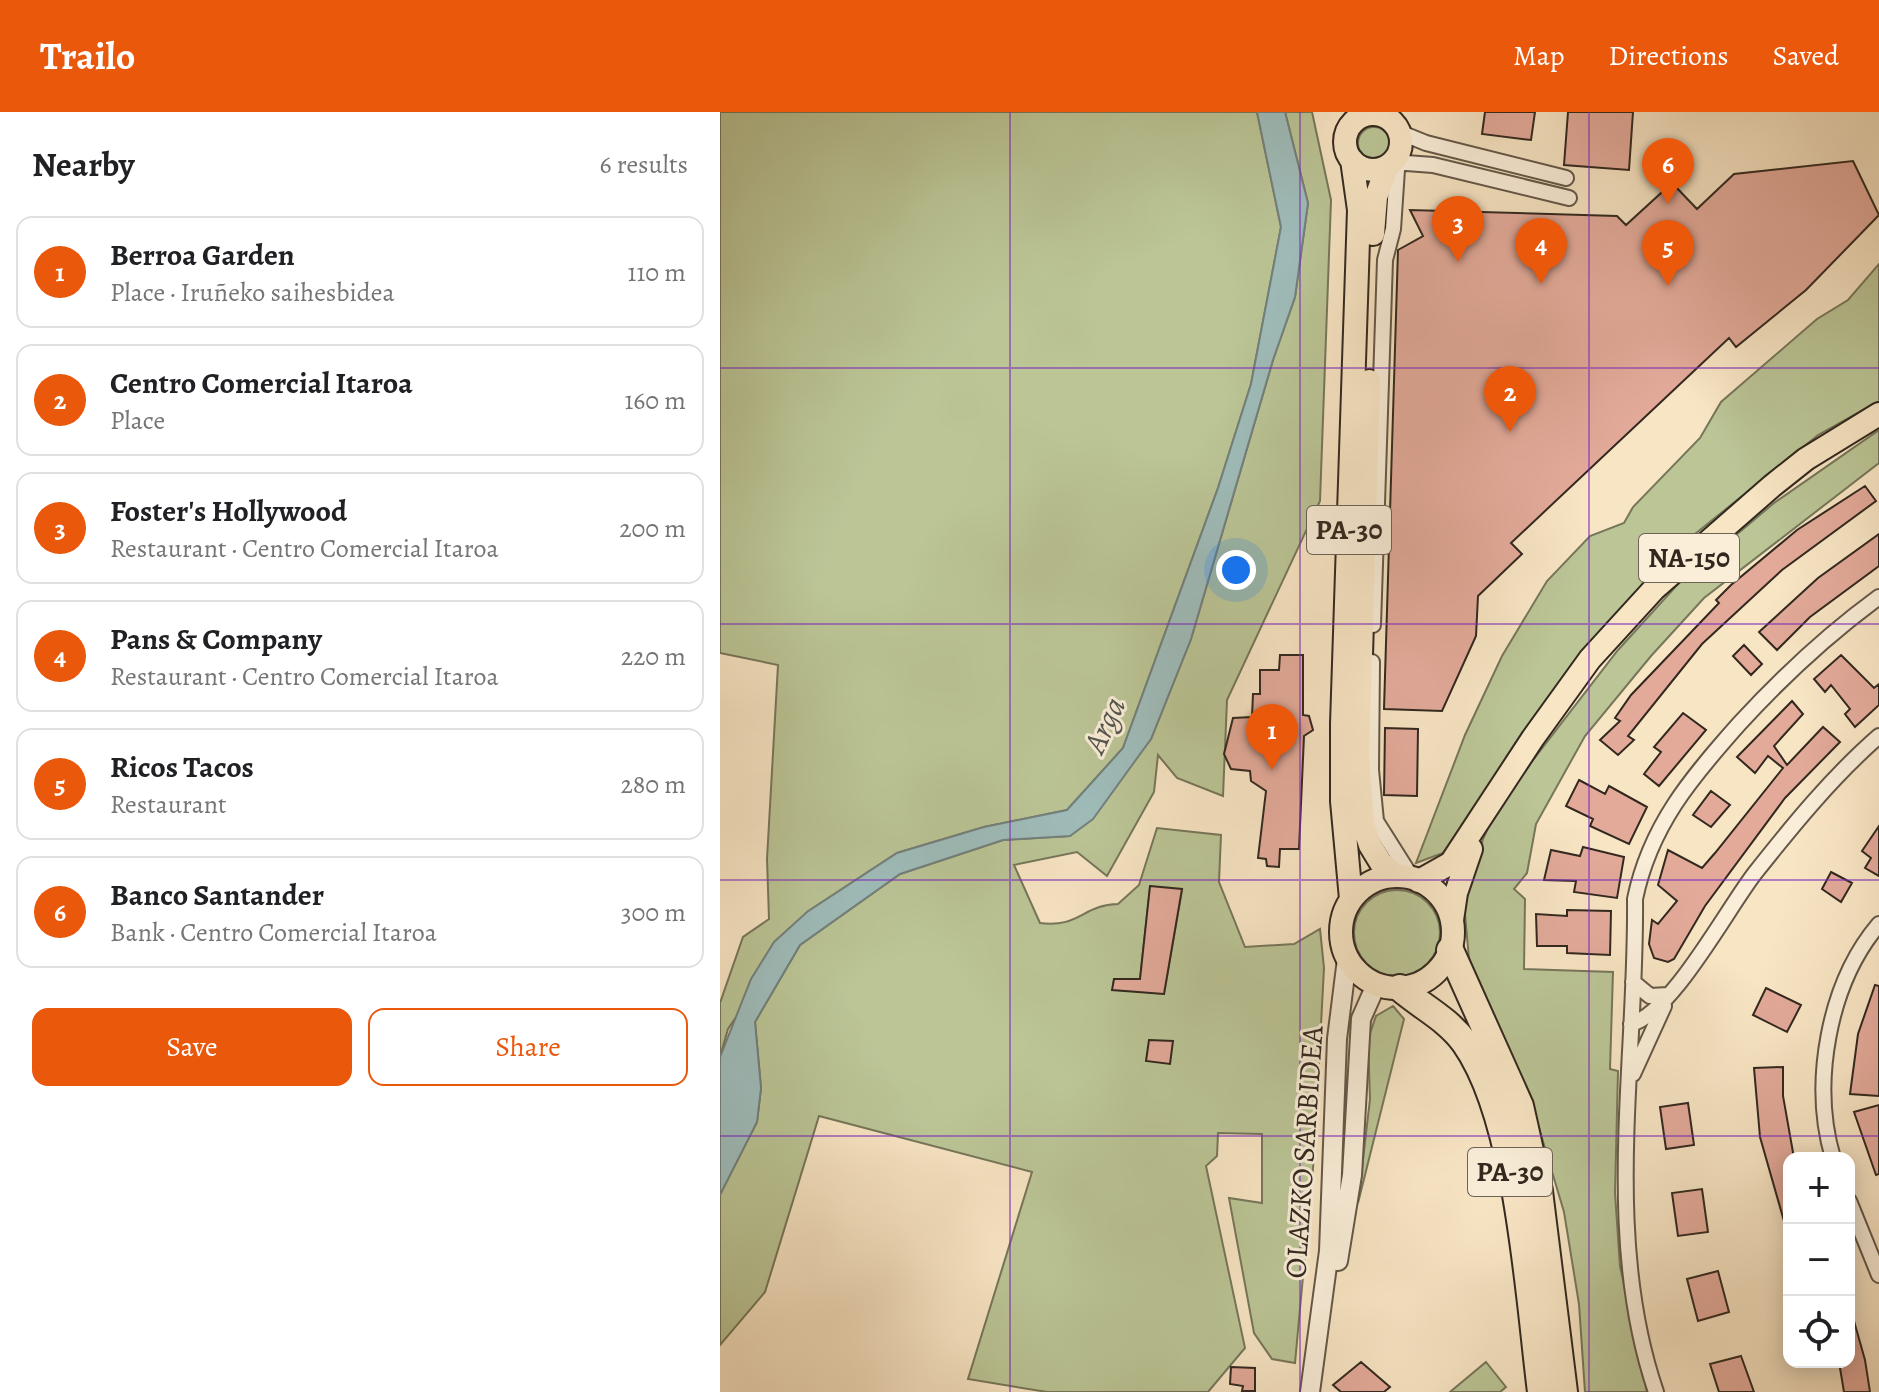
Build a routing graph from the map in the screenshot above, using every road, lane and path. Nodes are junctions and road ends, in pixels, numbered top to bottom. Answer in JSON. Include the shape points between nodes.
{"nodes":[{"id":1,"x":1355,"y":117,"type":"edge"},
{"id":2,"x":1394,"y":144,"type":"edge"},
{"id":3,"x":1352,"y":160,"type":"junction"},
{"id":4,"x":1421,"y":163,"type":"junction"},
{"id":5,"x":1566,"y":178,"type":"dead end"},
{"id":6,"x":1394,"y":198,"type":"junction"},
{"id":7,"x":1569,"y":198,"type":"dead end"},
{"id":8,"x":1879,"y":414,"type":"edge"},
{"id":9,"x":1879,"y":597,"type":"edge"},
{"id":10,"x":1879,"y":736,"type":"edge"},
{"id":11,"x":1483,"y":814,"type":"junction"},
{"id":12,"x":1409,"y":879,"type":"junction"},
{"id":13,"x":1351,"y":899,"type":"junction"},
{"id":14,"x":1452,"y":920,"type":"junction"},
{"id":15,"x":1879,"y":924,"type":"edge"},
{"id":16,"x":1450,"y":950,"type":"junction"},
{"id":17,"x":1347,"y":959,"type":"junction"},
{"id":18,"x":1633,"y":982,"type":"junction"},
{"id":19,"x":1388,"y":986,"type":"junction"},
{"id":20,"x":1668,"y":995,"type":"junction"},
{"id":21,"x":1631,"y":1024,"type":"junction"},
{"id":22,"x":1627,"y":1090,"type":"junction"},
{"id":23,"x":1832,"y":1152,"type":"edge"},
{"id":24,"x":1855,"y":1214,"type":"edge"},
{"id":25,"x":1545,"y":1232,"type":"junction"},
{"id":26,"x":1876,"y":1258,"type":"edge"},
{"id":27,"x":1879,"y":1275,"type":"edge"},
{"id":28,"x":1318,"y":1349,"type":"junction"},
{"id":29,"x":1310,"y":1392,"type":"edge"},
{"id":30,"x":1541,"y":1392,"type":"edge"},
{"id":31,"x":1564,"y":1392,"type":"edge"},
{"id":32,"x":1572,"y":1392,"type":"edge"},
{"id":33,"x":1656,"y":1392,"type":"edge"}],
"edges":[{"from":1,"to":2,"type":"main road","number":"PA-30","via":[[1369,115]]},
{"from":1,"to":3,"type":"main road","number":"PA-30","via":[[1345,145]]},
{"from":2,"to":3,"type":"main road","via":[[1368,170]]},
{"from":2,"to":4,"type":"street"},
{"from":2,"to":5,"type":"street","via":[[1426,143]]},
{"from":2,"to":6,"type":"street"},
{"from":2,"to":12,"type":"main road","number":"PA-30","via":[[1374,208],[1358,758],[1363,824],[1370,845]]},
{"from":3,"to":13,"type":"main road","number":"PA-30","via":[[1359,210],[1342,801]]},
{"from":4,"to":6,"type":"street"},
{"from":4,"to":7,"type":"street"},
{"from":6,"to":12,"type":"street","via":[[1385,260],[1372,782],[1376,821]]},
{"from":8,"to":11,"type":"main road","number":"NA-150","via":[[1783,477],[1654,589],[1590,659]]},
{"from":9,"to":18,"type":"street","via":[[1791,667],[1668,810],[1638,885]]},
{"from":10,"to":20,"type":"street","via":[[1824,791],[1754,875]]},
{"from":11,"to":12,"type":"main road","via":[[1451,863]]},
{"from":11,"to":14,"type":"main road"},
{"from":12,"to":13,"type":"main road","via":[[1371,883]]},
{"from":12,"to":14,"type":"main road","number":"PA-30","via":[[1446,906]]},
{"from":13,"to":17,"type":"main road","number":"PA-30","via":[[1342,918]]},
{"from":14,"to":16,"type":"main road","number":"PA-30"},
{"from":15,"to":23,"type":"street","via":[[1847,979],[1826,1049],[1824,1104]]},
{"from":16,"to":19,"type":"main road","via":[[1430,976]]},
{"from":16,"to":25,"type":"highway","number":"PA-30","via":[[1520,1106]]},
{"from":17,"to":19,"type":"main road","number":"PA-30","via":[[1359,974]]},
{"from":17,"to":28,"type":"street","name":"OLAZKO SARBIDEA","via":[[1337,1039],[1333,1179]]},
{"from":18,"to":20,"type":"street","via":[[1650,996]]},
{"from":18,"to":21,"type":"street"},
{"from":19,"to":28,"type":"street","name":"OLAZKO SARBIDEA","via":[[1361,1019],[1352,1175],[1328,1322]]},
{"from":19,"to":30,"type":"highway","number":"PA-30","via":[[1445,1021],[1480,1070],[1502,1132]]},
{"from":20,"to":21,"type":"street"},
{"from":20,"to":22,"type":"street"},
{"from":21,"to":22,"type":"street"},
{"from":22,"to":33,"type":"street","via":[[1626,1224],[1644,1357]]},
{"from":24,"to":26,"type":"street"},
{"from":25,"to":31,"type":"highway","number":"PA-30"},
{"from":25,"to":32,"type":"highway","via":[[1562,1300]]},
{"from":26,"to":27,"type":"street"},
{"from":28,"to":29,"type":"street","name":"OLAZKO SARBIDEA"}]}
